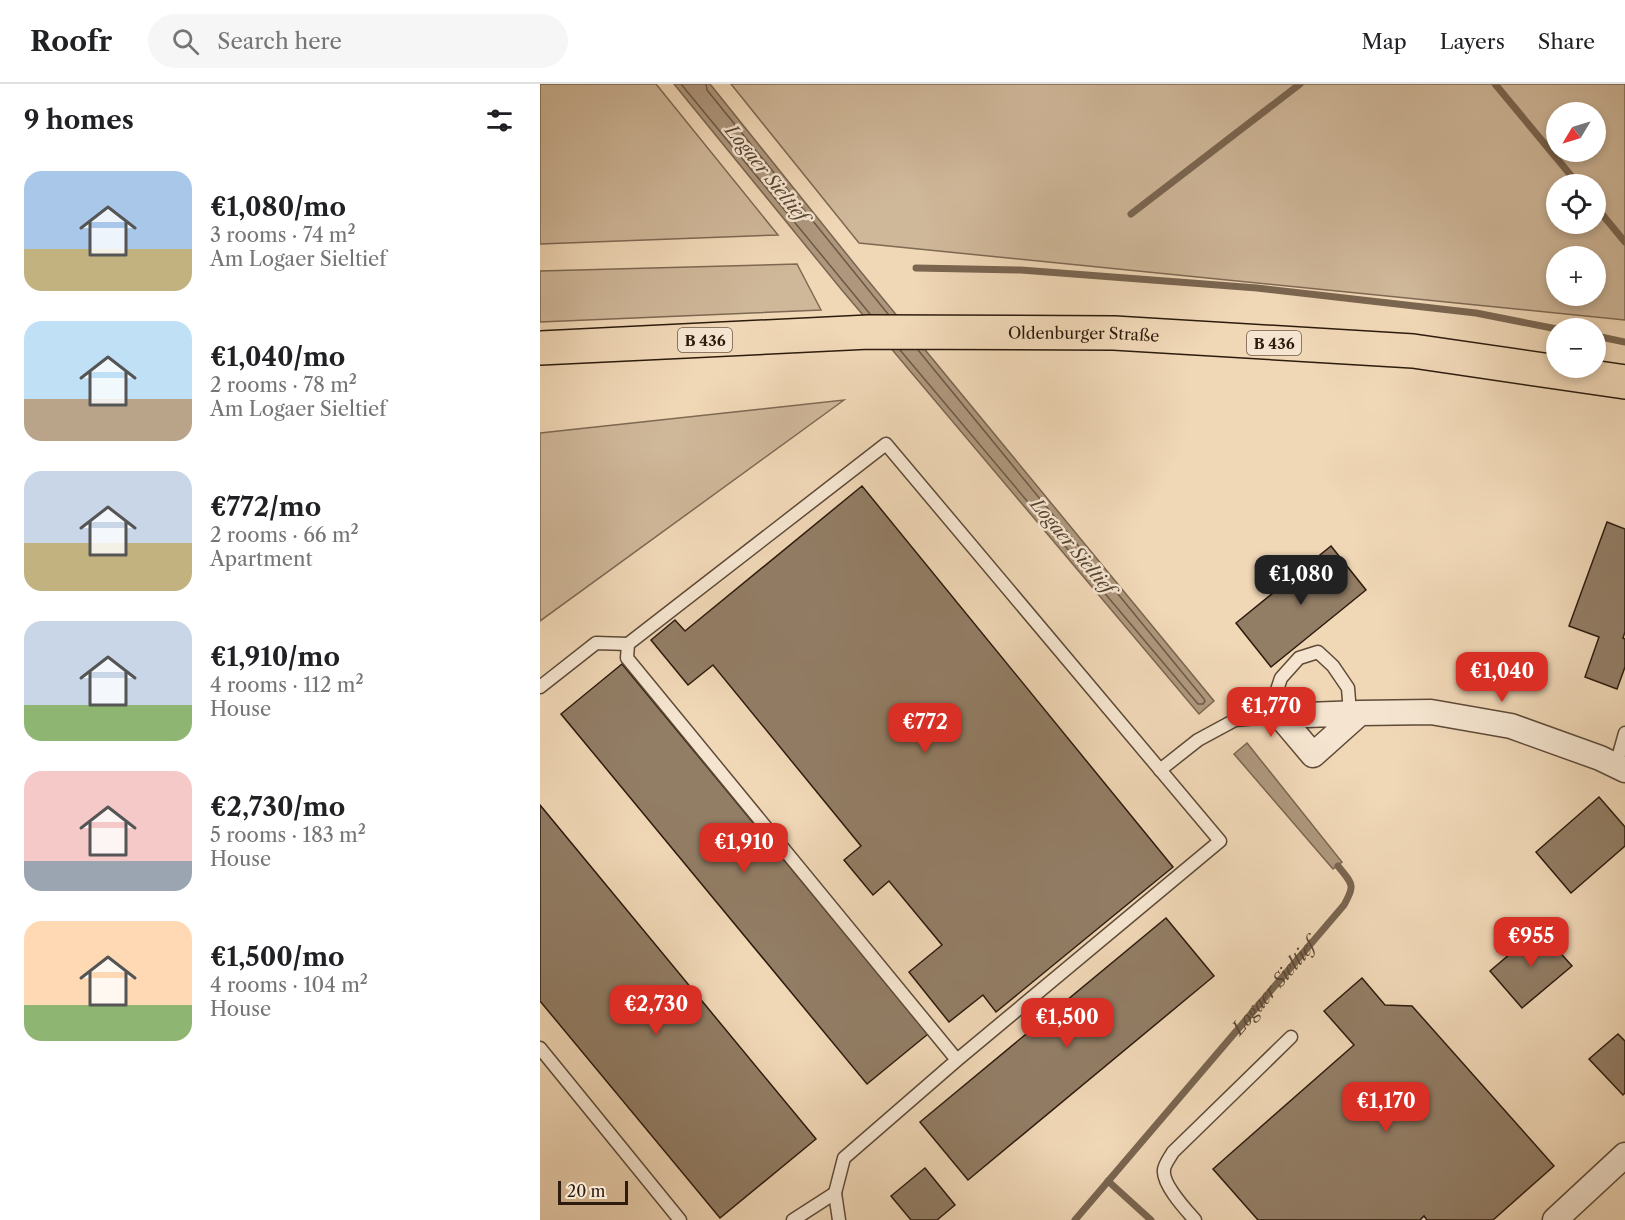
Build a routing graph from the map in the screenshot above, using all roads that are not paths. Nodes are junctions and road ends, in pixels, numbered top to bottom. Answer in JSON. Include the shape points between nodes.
{"nodes":[{"id":1,"x":540,"y":348,"type":"edge"},
{"id":2,"x":1625,"y":382,"type":"edge"},
{"id":3,"x":628,"y":644,"type":"junction"},
{"id":4,"x":540,"y":687,"type":"edge"},
{"id":5,"x":1355,"y":713,"type":"junction"},
{"id":6,"x":1280,"y":716,"type":"junction"},
{"id":7,"x":1625,"y":733,"type":"edge"},
{"id":8,"x":1620,"y":767,"type":"edge"},
{"id":9,"x":1160,"y":770,"type":"junction"},
{"id":10,"x":1291,"y":1037,"type":"dead end"},
{"id":11,"x":540,"y":1048,"type":"edge"},
{"id":12,"x":957,"y":1060,"type":"junction"},
{"id":13,"x":1625,"y":1155,"type":"edge"},
{"id":14,"x":835,"y":1193,"type":"junction"},
{"id":15,"x":680,"y":1220,"type":"edge"},
{"id":16,"x":793,"y":1220,"type":"edge"},
{"id":17,"x":839,"y":1220,"type":"edge"},
{"id":18,"x":1195,"y":1220,"type":"edge"},
{"id":19,"x":1555,"y":1220,"type":"edge"}],
"edges":[{"from":1,"to":2,"type":"main road","name":"Oldenburger Straße","number":"B 436","via":[[869,332],[1114,333],[1413,351]]},
{"from":3,"to":4,"type":"lane","via":[[596,643]]},
{"from":3,"to":9,"type":"lane","via":[[886,444]]},
{"from":3,"to":12,"type":"lane","via":[[627,658]]},
{"from":5,"to":6,"type":"street"},
{"from":5,"to":6,"type":"street","via":[[1313,755]]},
{"from":5,"to":6,"type":"lane","via":[[1348,688],[1318,652],[1299,658],[1281,678],[1275,696]]},
{"from":5,"to":8,"type":"street","via":[[1431,712],[1511,726]]},
{"from":6,"to":9,"type":"lane","via":[[1235,720],[1198,740]]},
{"from":7,"to":8,"type":"lane"},
{"from":9,"to":12,"type":"lane","via":[[1220,841]]},
{"from":10,"to":18,"type":"lane","via":[[1173,1152],[1164,1170],[1166,1180]]},
{"from":11,"to":15,"type":"lane"},
{"from":12,"to":14,"type":"lane","via":[[844,1158]]},
{"from":13,"to":19,"type":"street"},
{"from":14,"to":16,"type":"lane"},
{"from":14,"to":17,"type":"lane"}]}
